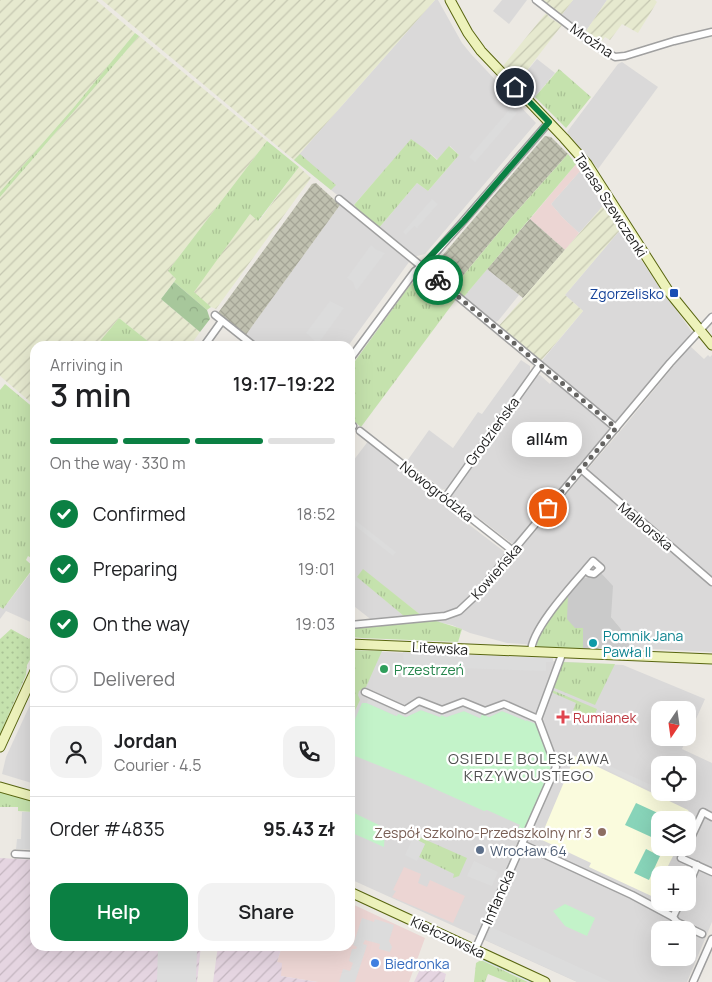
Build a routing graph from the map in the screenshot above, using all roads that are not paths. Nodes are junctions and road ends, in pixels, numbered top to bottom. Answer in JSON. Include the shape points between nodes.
{"nodes":[{"id":1,"x":450,"y":0,"type":"edge"},
{"id":2,"x":536,"y":0,"type":"edge"},
{"id":3,"x":712,"y":32,"type":"edge"},
{"id":4,"x":549,"y":122,"type":"junction"},
{"id":5,"x":339,"y":199,"type":"dead end"},
{"id":6,"x":421,"y":266,"type":"junction"},
{"id":7,"x":215,"y":315,"type":"dead end"},
{"id":8,"x":712,"y":317,"type":"edge"},
{"id":9,"x":222,"y":321,"type":"junction"},
{"id":10,"x":699,"y":331,"type":"junction"},
{"id":11,"x":208,"y":341,"type":"edge"},
{"id":12,"x":248,"y":341,"type":"edge"},
{"id":13,"x":712,"y":345,"type":"edge"},
{"id":14,"x":355,"y":352,"type":"edge"},
{"id":15,"x":540,"y":365,"type":"junction"},
{"id":16,"x":616,"y":428,"type":"junction"},
{"id":17,"x":360,"y":431,"type":"dead end"},
{"id":18,"x":580,"y":470,"type":"junction"},
{"id":19,"x":445,"y":498,"type":"junction"},
{"id":20,"x":513,"y":551,"type":"junction"},
{"id":21,"x":586,"y":570,"type":"dead end"},
{"id":22,"x":712,"y":582,"type":"edge"},
{"id":23,"x":355,"y":625,"type":"edge"},
{"id":24,"x":355,"y":644,"type":"edge"},
{"id":25,"x":531,"y":652,"type":"junction"},
{"id":26,"x":561,"y":653,"type":"junction"},
{"id":27,"x":712,"y":653,"type":"edge"},
{"id":28,"x":712,"y":659,"type":"edge"},
{"id":29,"x":30,"y":682,"type":"edge"},
{"id":30,"x":365,"y":692,"type":"dead end"},
{"id":31,"x":538,"y":719,"type":"junction"},
{"id":32,"x":0,"y":747,"type":"edge"},
{"id":33,"x":0,"y":787,"type":"edge"},
{"id":34,"x":30,"y":796,"type":"edge"},
{"id":35,"x":712,"y":817,"type":"edge"},
{"id":36,"x":696,"y":827,"type":"edge"},
{"id":37,"x":522,"y":844,"type":"junction"},
{"id":38,"x":15,"y":854,"type":"dead end"},
{"id":39,"x":30,"y":855,"type":"edge"},
{"id":40,"x":682,"y":856,"type":"edge"},
{"id":41,"x":697,"y":865,"type":"joint"},
{"id":42,"x":712,"y":872,"type":"edge"},
{"id":43,"x":355,"y":894,"type":"edge"},
{"id":44,"x":676,"y":911,"type":"edge"},
{"id":45,"x":673,"y":917,"type":"junction"},
{"id":46,"x":702,"y":934,"type":"dead end"},
{"id":47,"x":712,"y":939,"type":"edge"},
{"id":48,"x":475,"y":950,"type":"junction"},
{"id":49,"x":545,"y":982,"type":"edge"},
{"id":50,"x":693,"y":982,"type":"edge"}],
"edges":[{"from":1,"to":4,"type":"street","name":"Tarasa Szewczenki","via":[[481,51]]},
{"from":2,"to":3,"type":"street","name":"Mroźna","via":[[615,57]]},
{"from":4,"to":6,"type":"street"},
{"from":4,"to":10,"type":"street","name":"Tarasa Szewczenki","via":[[592,172],[659,278]]},
{"from":5,"to":6,"type":"street"},
{"from":6,"to":14,"type":"street"},
{"from":6,"to":15,"type":"street"},
{"from":7,"to":9,"type":"street"},
{"from":8,"to":10,"type":"street","name":"Kowieńska"},
{"from":9,"to":11,"type":"street"},
{"from":9,"to":12,"type":"street"},
{"from":10,"to":13,"type":"street","name":"Tarasa Szewczenki"},
{"from":10,"to":16,"type":"street","name":"Kowieńska"},
{"from":15,"to":16,"type":"street"},
{"from":15,"to":19,"type":"street","name":"Grodzieńska"},
{"from":16,"to":18,"type":"street","name":"Kowieńska"},
{"from":17,"to":19,"type":"street","name":"Nowogródzka"},
{"from":18,"to":20,"type":"street","name":"Kowieńska"},
{"from":18,"to":22,"type":"street","name":"Malborska"},
{"from":19,"to":20,"type":"street","name":"Nowogródzka"},
{"from":20,"to":23,"type":"street","name":"Kowieńska","via":[[476,596],[457,612]]},
{"from":21,"to":25,"type":"street","via":[[550,613],[531,645]]},
{"from":24,"to":25,"type":"street","name":"Litewska"},
{"from":25,"to":26,"type":"street","name":"Litewska"},
{"from":26,"to":28,"type":"street","name":"Litewska"},
{"from":26,"to":31,"type":"street"},
{"from":27,"to":28,"type":"street"},
{"from":29,"to":32,"type":"street"},
{"from":30,"to":31,"type":"street","via":[[405,710],[419,701],[442,710],[463,702],[484,711],[504,704]]},
{"from":31,"to":37,"type":"street","name":"Inflancka","via":[[556,767]]},
{"from":33,"to":34,"type":"street"},
{"from":35,"to":36,"type":"street","via":[[703,812]]},
{"from":37,"to":45,"type":"street"},
{"from":37,"to":48,"type":"street","name":"Inflancka"},
{"from":38,"to":39,"type":"street"},
{"from":40,"to":41,"type":"street"},
{"from":41,"to":42,"type":"street"},
{"from":43,"to":48,"type":"street","name":"Kiełczowska"},
{"from":44,"to":45,"type":"street"},
{"from":45,"to":46,"type":"street"},
{"from":47,"to":50,"type":"street"},
{"from":48,"to":49,"type":"street","name":"Kiełczowska"}]}
